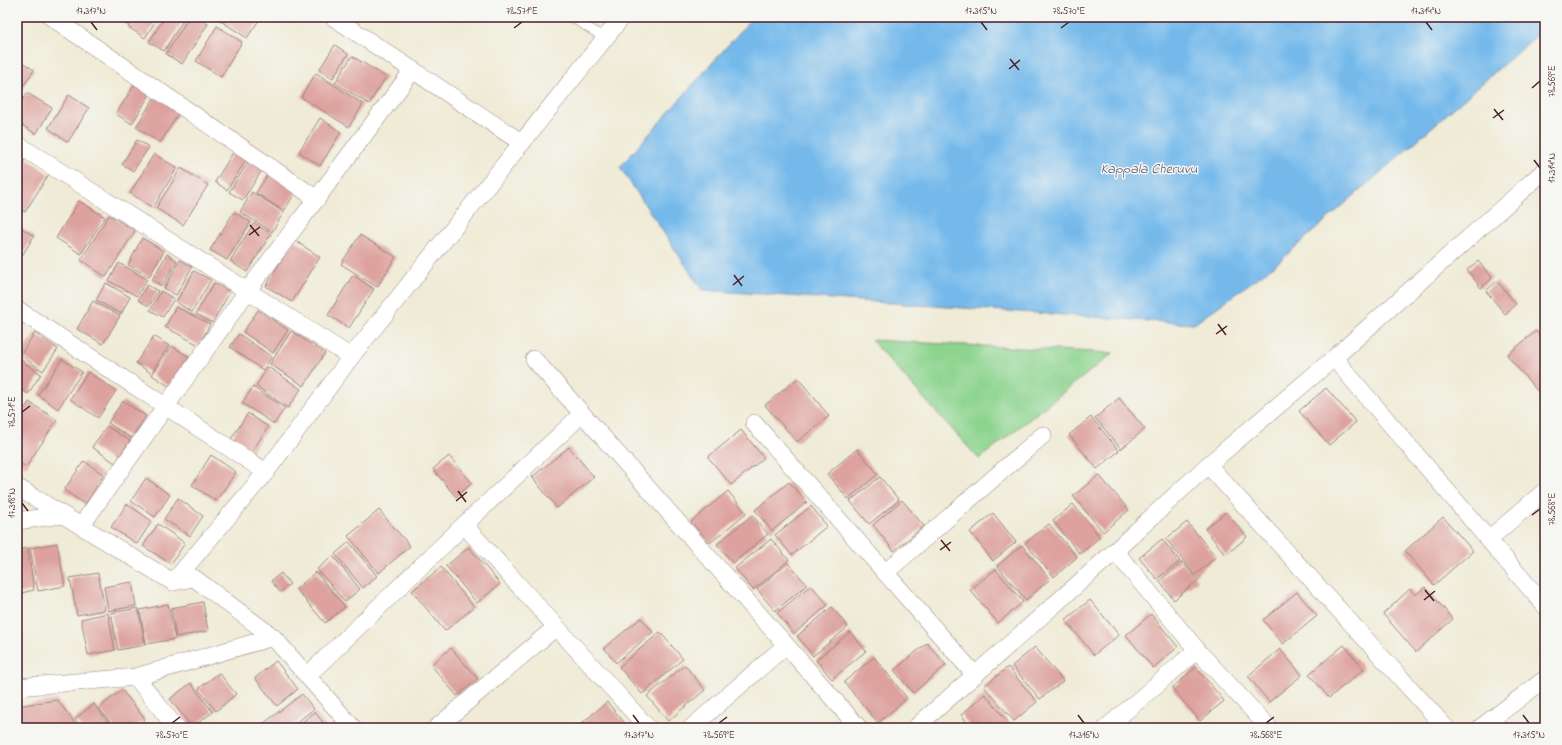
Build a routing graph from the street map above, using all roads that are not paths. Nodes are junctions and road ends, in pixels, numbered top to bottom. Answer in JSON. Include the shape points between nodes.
{"nodes":[{"id":1,"x":51,"y":17,"type":"edge"},
{"id":2,"x":333,"y":17,"type":"edge"},
{"id":3,"x":570,"y":17,"type":"edge"},
{"id":4,"x":622,"y":17,"type":"edge"},
{"id":5,"x":605,"y":38,"type":"junction"},
{"id":6,"x":413,"y":70,"type":"junction"},
{"id":7,"x":522,"y":143,"type":"junction"},
{"id":8,"x":17,"y":144,"type":"edge"},
{"id":9,"x":1545,"y":170,"type":"edge"},
{"id":10,"x":317,"y":199,"type":"junction"},
{"id":11,"x":248,"y":290,"type":"junction"},
{"id":12,"x":17,"y":309,"type":"edge"},
{"id":13,"x":351,"y":356,"type":"junction"},
{"id":14,"x":1334,"y":358,"type":"junction"},
{"id":15,"x":534,"y":359,"type":"dead end"},
{"id":16,"x":165,"y":407,"type":"junction"},
{"id":17,"x":582,"y":414,"type":"junction"},
{"id":18,"x":754,"y":423,"type":"dead end"},
{"id":19,"x":1043,"y":435,"type":"dead end"},
{"id":20,"x":1208,"y":465,"type":"junction"},
{"id":21,"x":266,"y":472,"type":"junction"},
{"id":22,"x":17,"y":487,"type":"edge"},
{"id":23,"x":1545,"y":491,"type":"edge"},
{"id":24,"x":62,"y":514,"type":"junction"},
{"id":25,"x":17,"y":521,"type":"edge"},
{"id":26,"x":464,"y":525,"type":"junction"},
{"id":27,"x":81,"y":526,"type":"junction"},
{"id":28,"x":1489,"y":539,"type":"junction"},
{"id":29,"x":1115,"y":551,"type":"junction"},
{"id":30,"x":885,"y":573,"type":"junction"},
{"id":31,"x":173,"y":582,"type":"junction"},
{"id":32,"x":1545,"y":606,"type":"edge"},
{"id":33,"x":556,"y":627,"type":"junction"},
{"id":34,"x":274,"y":638,"type":"junction"},
{"id":35,"x":785,"y":646,"type":"junction"},
{"id":36,"x":1197,"y":650,"type":"junction"},
{"id":37,"x":308,"y":675,"type":"junction"},
{"id":38,"x":975,"y":675,"type":"junction"},
{"id":39,"x":136,"y":677,"type":"junction"},
{"id":40,"x":1545,"y":679,"type":"edge"},
{"id":41,"x":17,"y":687,"type":"edge"},
{"id":42,"x":176,"y":728,"type":"edge"},
{"id":43,"x":353,"y":728,"type":"edge"},
{"id":44,"x":436,"y":728,"type":"edge"},
{"id":45,"x":648,"y":728,"type":"edge"},
{"id":46,"x":691,"y":728,"type":"edge"},
{"id":47,"x":859,"y":728,"type":"edge"},
{"id":48,"x":915,"y":728,"type":"edge"},
{"id":49,"x":1106,"y":728,"type":"edge"},
{"id":50,"x":1269,"y":728,"type":"edge"},
{"id":51,"x":1446,"y":728,"type":"edge"},
{"id":52,"x":1480,"y":728,"type":"edge"}],
"edges":[{"from":1,"to":10,"type":"street"},
{"from":2,"to":6,"type":"street"},
{"from":3,"to":5,"type":"lane"},
{"from":4,"to":5,"type":"street"},
{"from":5,"to":7,"type":"street"},
{"from":6,"to":7,"type":"street"},
{"from":6,"to":10,"type":"street"},
{"from":7,"to":13,"type":"street"},
{"from":8,"to":11,"type":"street"},
{"from":9,"to":14,"type":"street"},
{"from":10,"to":11,"type":"street"},
{"from":11,"to":13,"type":"street"},
{"from":11,"to":16,"type":"street"},
{"from":12,"to":16,"type":"street"},
{"from":13,"to":21,"type":"street"},
{"from":14,"to":20,"type":"street"},
{"from":14,"to":28,"type":"street"},
{"from":15,"to":17,"type":"street"},
{"from":16,"to":21,"type":"street"},
{"from":16,"to":27,"type":"street"},
{"from":17,"to":26,"type":"street"},
{"from":17,"to":35,"type":"street"},
{"from":18,"to":30,"type":"street"},
{"from":19,"to":30,"type":"street"},
{"from":20,"to":29,"type":"street"},
{"from":20,"to":51,"type":"street"},
{"from":21,"to":31,"type":"street"},
{"from":22,"to":24,"type":"street"},
{"from":23,"to":28,"type":"street"},
{"from":24,"to":25,"type":"street"},
{"from":24,"to":27,"type":"street"},
{"from":26,"to":33,"type":"street"},
{"from":26,"to":37,"type":"street"},
{"from":27,"to":31,"type":"street"},
{"from":28,"to":32,"type":"street"},
{"from":29,"to":36,"type":"street"},
{"from":29,"to":38,"type":"street"},
{"from":30,"to":38,"type":"street"},
{"from":31,"to":34,"type":"street","via":[[194,578]]},
{"from":33,"to":44,"type":"street"},
{"from":33,"to":45,"type":"street"},
{"from":34,"to":37,"type":"street"},
{"from":34,"to":39,"type":"street"},
{"from":35,"to":46,"type":"street"},
{"from":35,"to":47,"type":"street"},
{"from":36,"to":49,"type":"street"},
{"from":36,"to":50,"type":"street"},
{"from":37,"to":43,"type":"street"},
{"from":38,"to":48,"type":"street"},
{"from":39,"to":41,"type":"street"},
{"from":39,"to":42,"type":"street"},
{"from":40,"to":52,"type":"street"}]}
